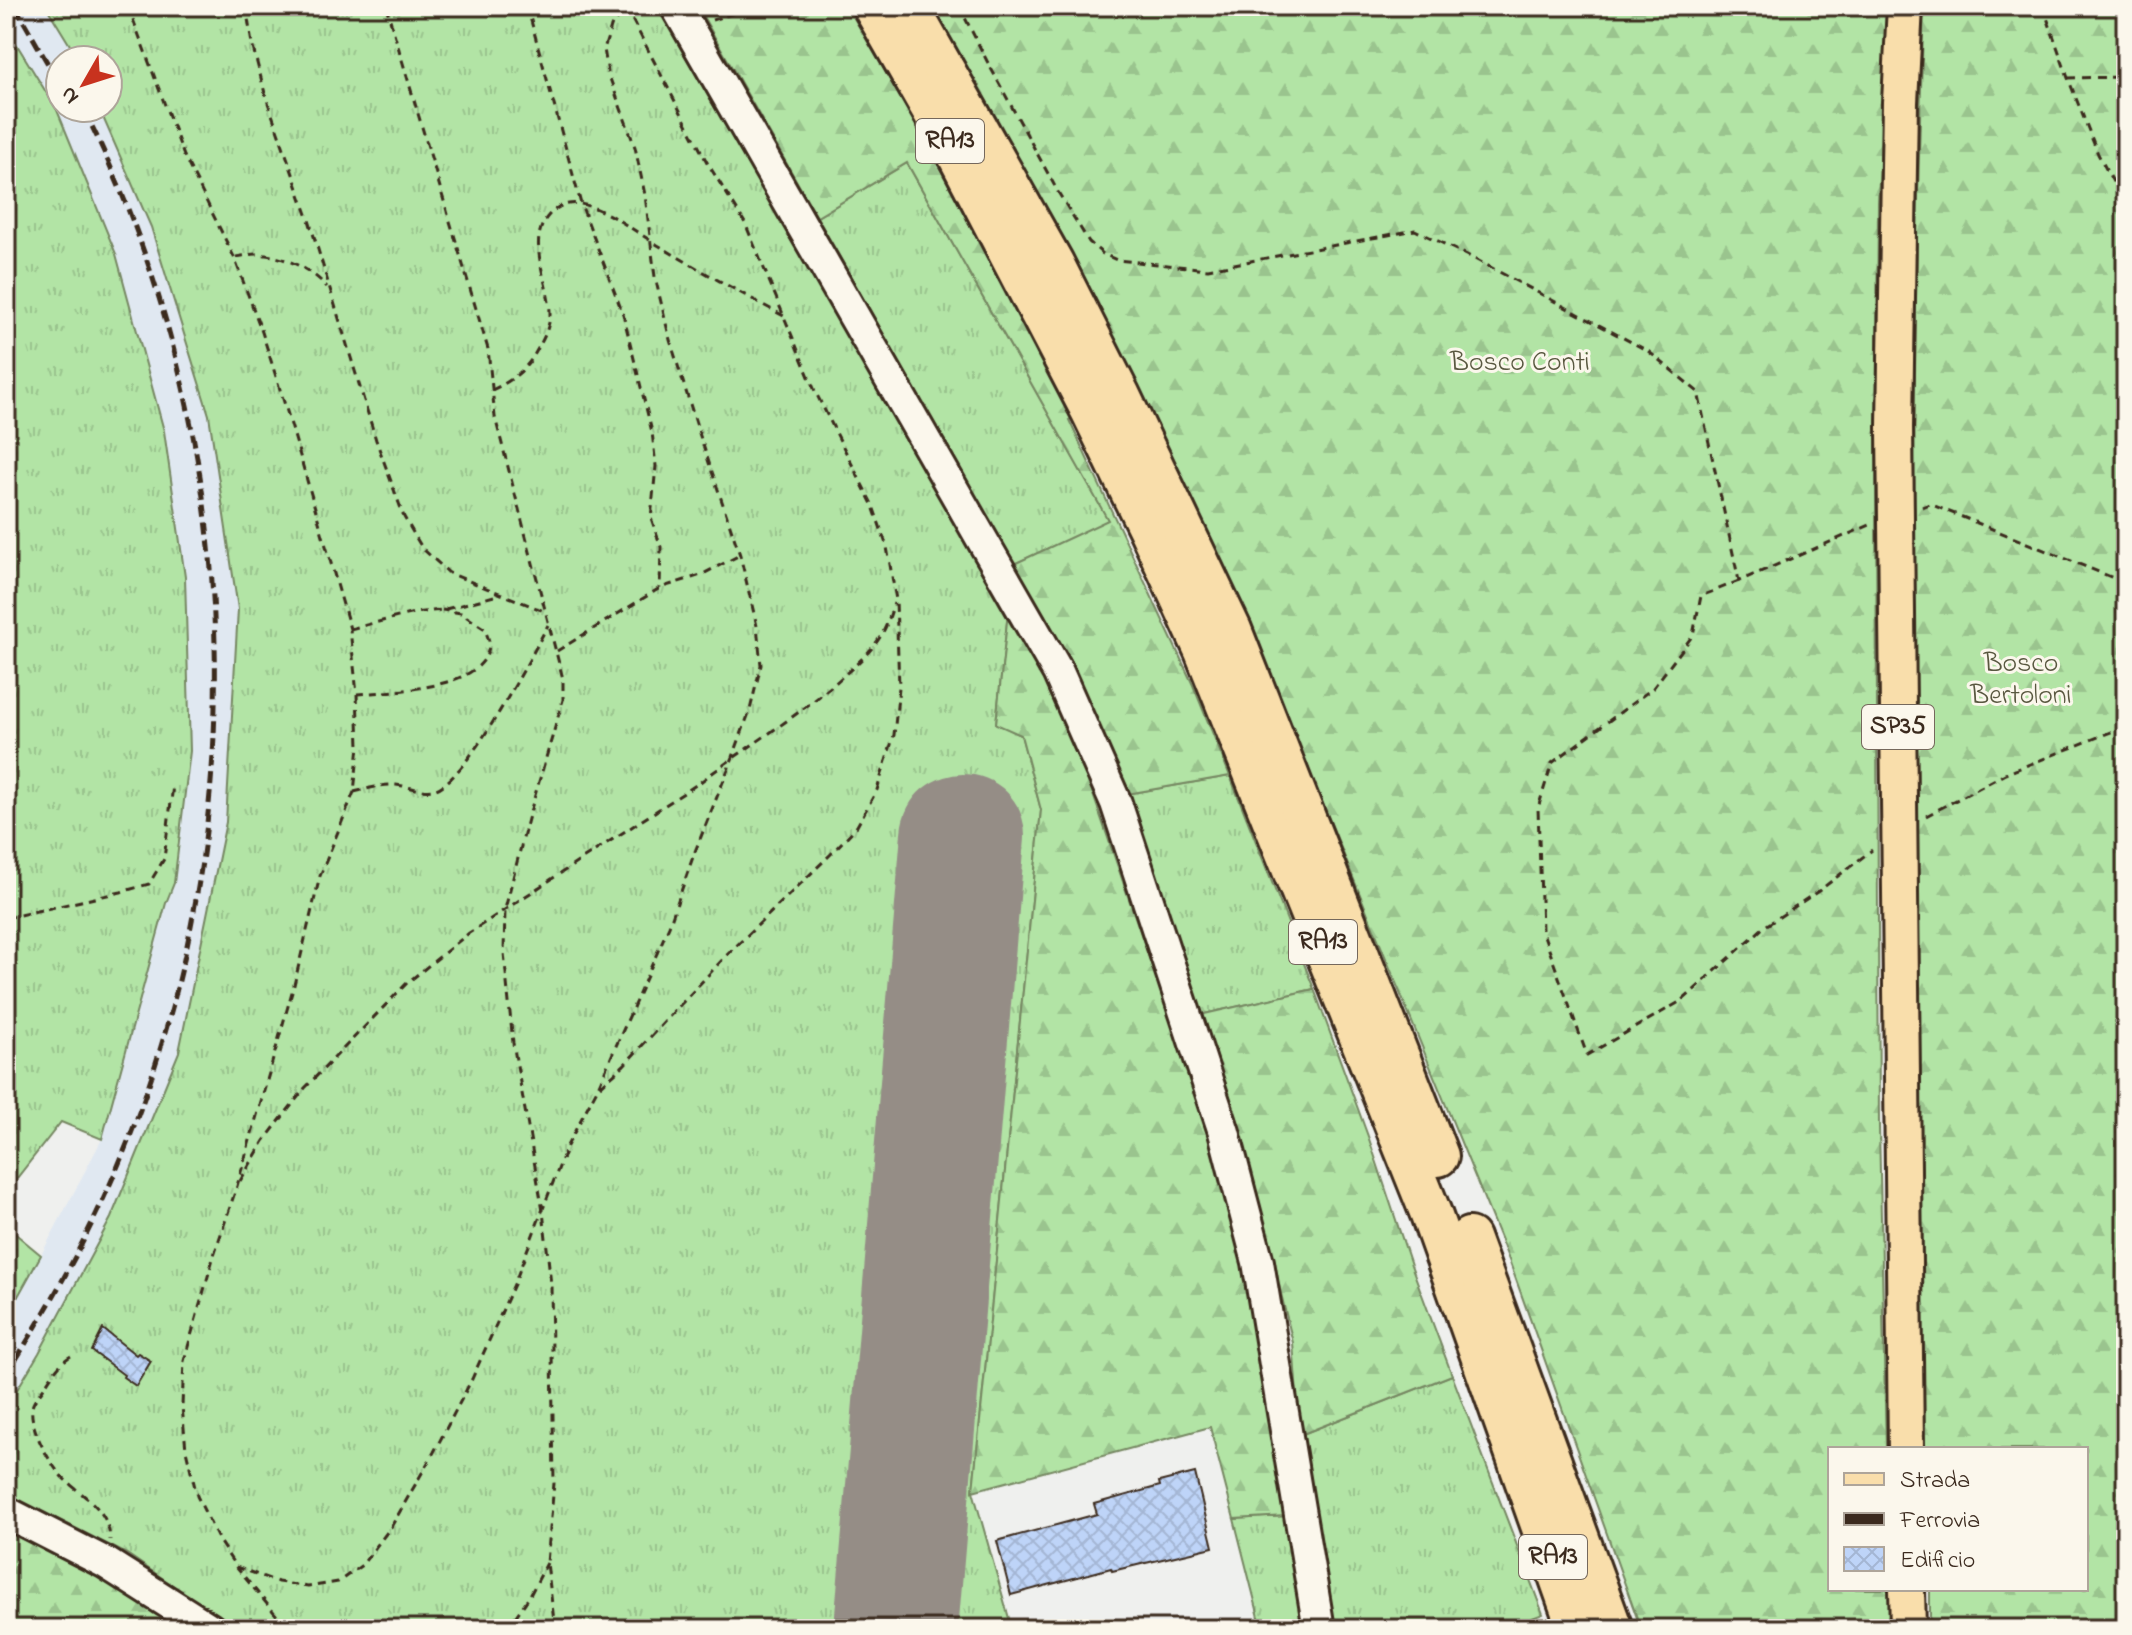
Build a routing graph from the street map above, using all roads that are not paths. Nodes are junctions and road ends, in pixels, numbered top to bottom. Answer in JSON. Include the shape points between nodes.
{"nodes":[{"id":1,"x":676,"y":6,"type":"edge"},
{"id":2,"x":873,"y":6,"type":"edge"},
{"id":3,"x":908,"y":6,"type":"edge"},
{"id":4,"x":1905,"y":6,"type":"edge"},
{"id":5,"x":1038,"y":271,"type":"junction"},
{"id":6,"x":1106,"y":403,"type":"junction"},
{"id":7,"x":1906,"y":1447,"type":"edge"},
{"id":8,"x":6,"y":1512,"type":"edge"},
{"id":9,"x":1907,"y":1591,"type":"edge"},
{"id":10,"x":1577,"y":1625,"type":"edge"},
{"id":11,"x":210,"y":1629,"type":"edge"},
{"id":12,"x":1319,"y":1629,"type":"edge"},
{"id":13,"x":1612,"y":1629,"type":"edge"},
{"id":14,"x":1908,"y":1629,"type":"edge"}],
"edges":[{"from":1,"to":12,"type":"main road","via":[[1058,672],[1116,803],[1224,1132],[1258,1262]]},
{"from":2,"to":5,"type":"highway","number":"RA13","via":[[957,153]]},
{"from":3,"to":5,"type":"highway","number":"RA13"},
{"from":4,"to":7,"type":"main road","number":"SP35","via":[[1895,427]]},
{"from":5,"to":6,"type":"highway","number":"RA13"},
{"from":6,"to":10,"type":"highway","number":"RA13","via":[[1149,529],[1205,651],[1431,1214]]},
{"from":6,"to":13,"type":"highway","via":[[1231,630],[1455,1200]]},
{"from":8,"to":11,"type":"main road","via":[[106,1563]]},
{"from":9,"to":14,"type":"main road"}]}
